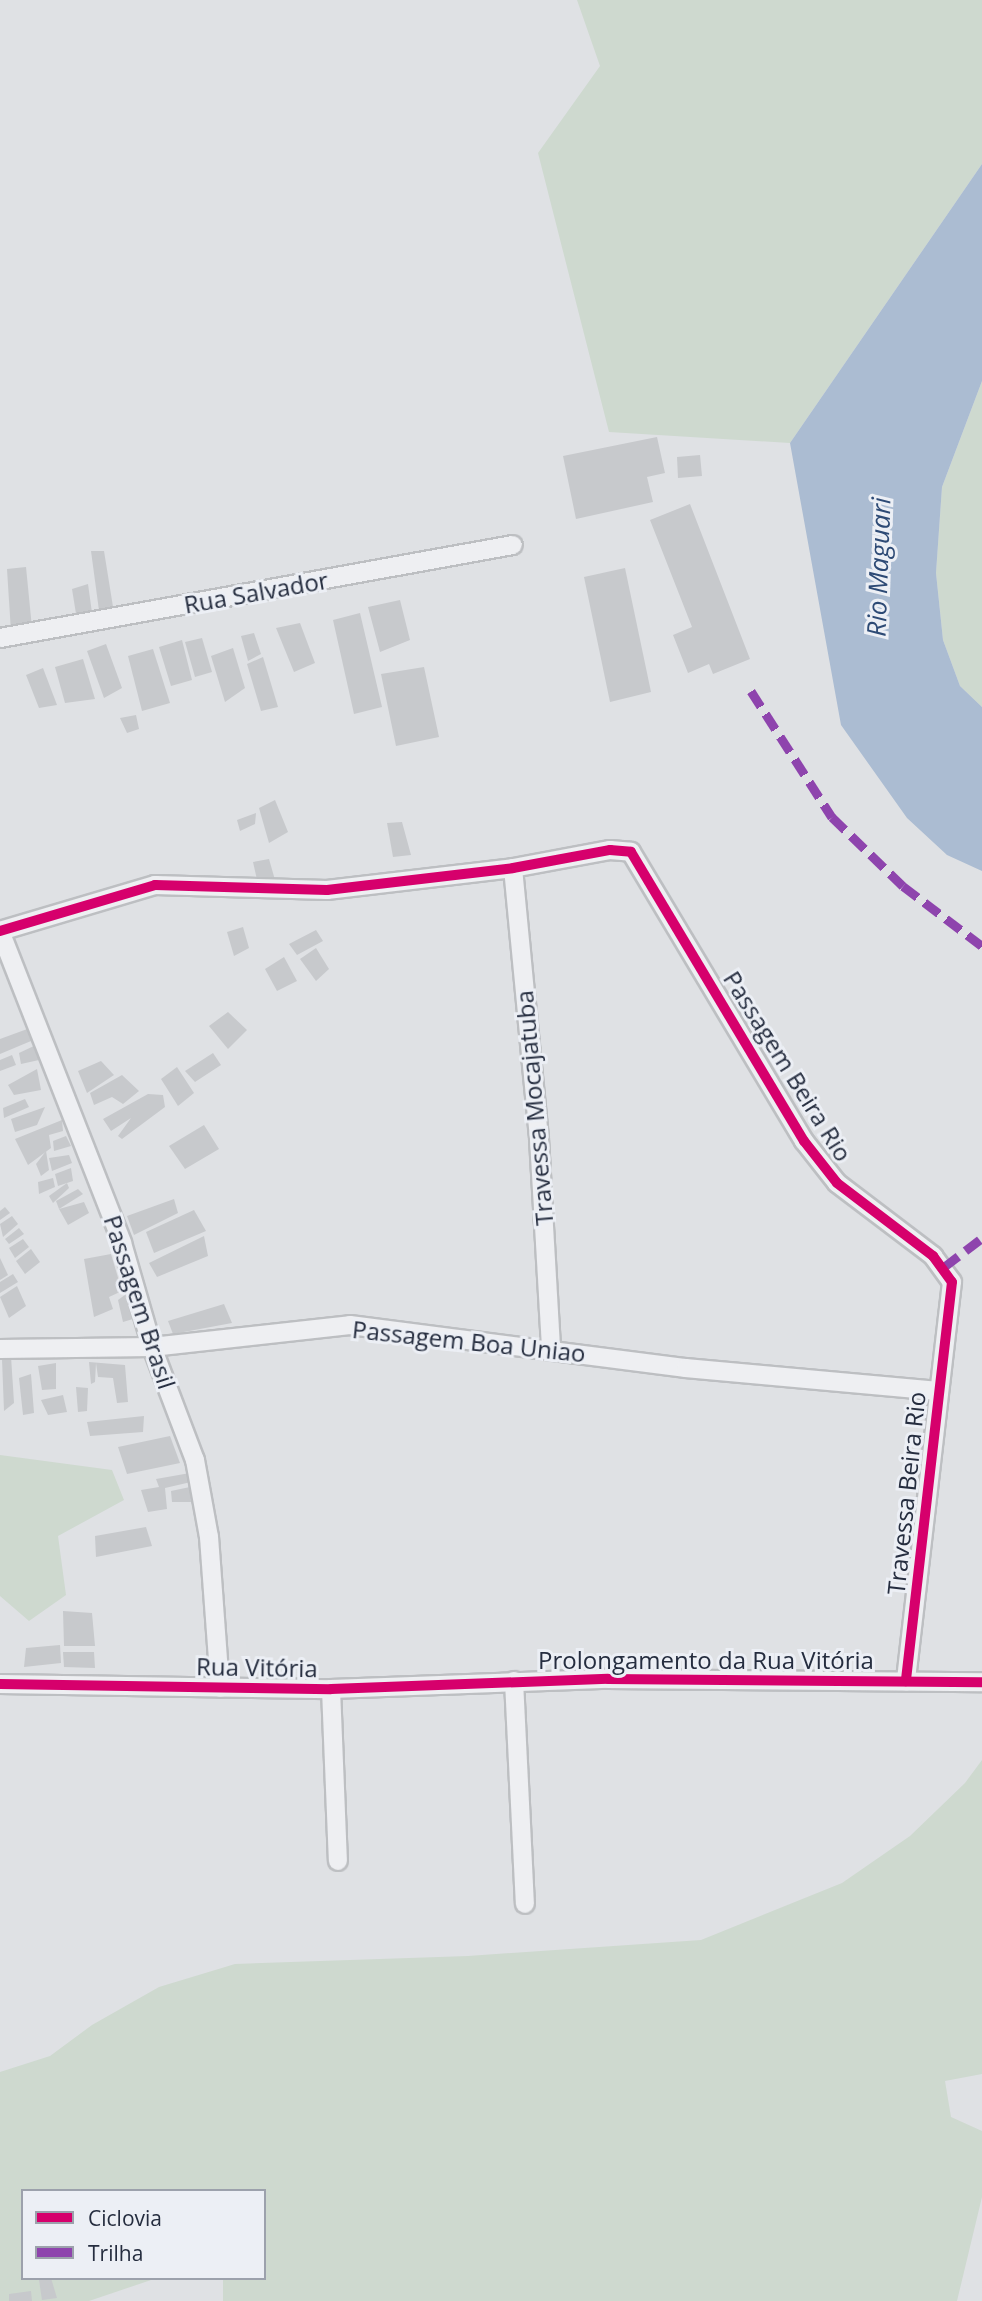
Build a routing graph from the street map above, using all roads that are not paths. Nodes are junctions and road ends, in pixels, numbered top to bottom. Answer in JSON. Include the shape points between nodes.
{"nodes":[{"id":1,"x":513,"y":545,"type":"dead end"},
{"id":2,"x":0,"y":638,"type":"edge"},
{"id":3,"x":513,"y":868,"type":"junction"},
{"id":4,"x":0,"y":931,"type":"edge"},
{"id":5,"x":953,"y":1309,"type":"joint"},
{"id":6,"x":152,"y":1347,"type":"junction"},
{"id":7,"x":0,"y":1349,"type":"edge"},
{"id":8,"x":551,"y":1349,"type":"junction"},
{"id":9,"x":938,"y":1391,"type":"junction"},
{"id":10,"x":514,"y":1681,"type":"junction"},
{"id":11,"x":906,"y":1682,"type":"junction"},
{"id":12,"x":982,"y":1682,"type":"edge"},
{"id":13,"x":0,"y":1684,"type":"edge"},
{"id":14,"x":220,"y":1688,"type":"junction"},
{"id":15,"x":331,"y":1689,"type":"junction"},
{"id":16,"x":338,"y":1861,"type":"dead end"},
{"id":17,"x":525,"y":1904,"type":"dead end"}],
"edges":[{"from":1,"to":2,"type":"street","name":"Rua Salvador"},
{"from":3,"to":4,"type":"street","via":[[291,891],[155,884]]},
{"from":3,"to":5,"type":"street","name":"Passagem Beira Rio","via":[[610,850],[631,852],[804,1141],[837,1183],[944,1267],[953,1282]]},
{"from":3,"to":8,"type":"street","name":"Travessa Mocajatuba","via":[[539,1139]]},
{"from":4,"to":6,"type":"street","name":"Passagem Brasil","via":[[122,1243]]},
{"from":5,"to":9,"type":"street","name":"Travessa Beira Rio"},
{"from":6,"to":7,"type":"street","name":"Passagem Boa Uniao"},
{"from":6,"to":8,"type":"street","name":"Passagem Boa Uniao","via":[[350,1325]]},
{"from":6,"to":14,"type":"street","name":"Passagem Brasil","via":[[195,1460],[209,1537]]},
{"from":8,"to":9,"type":"street","name":"Passagem Boa Uniao","via":[[686,1368]]},
{"from":9,"to":11,"type":"street","name":"Travessa Beira Rio"},
{"from":10,"to":11,"type":"street","name":"Prolongamento da Rua Vitória"},
{"from":10,"to":15,"type":"street","name":"Rua Vitória"},
{"from":10,"to":17,"type":"street"},
{"from":11,"to":12,"type":"street","name":"Prolongamento da Rua Vitória"},
{"from":13,"to":14,"type":"street","name":"Rua Vitória"},
{"from":14,"to":15,"type":"street","name":"Rua Vitória"},
{"from":15,"to":16,"type":"street"}]}
